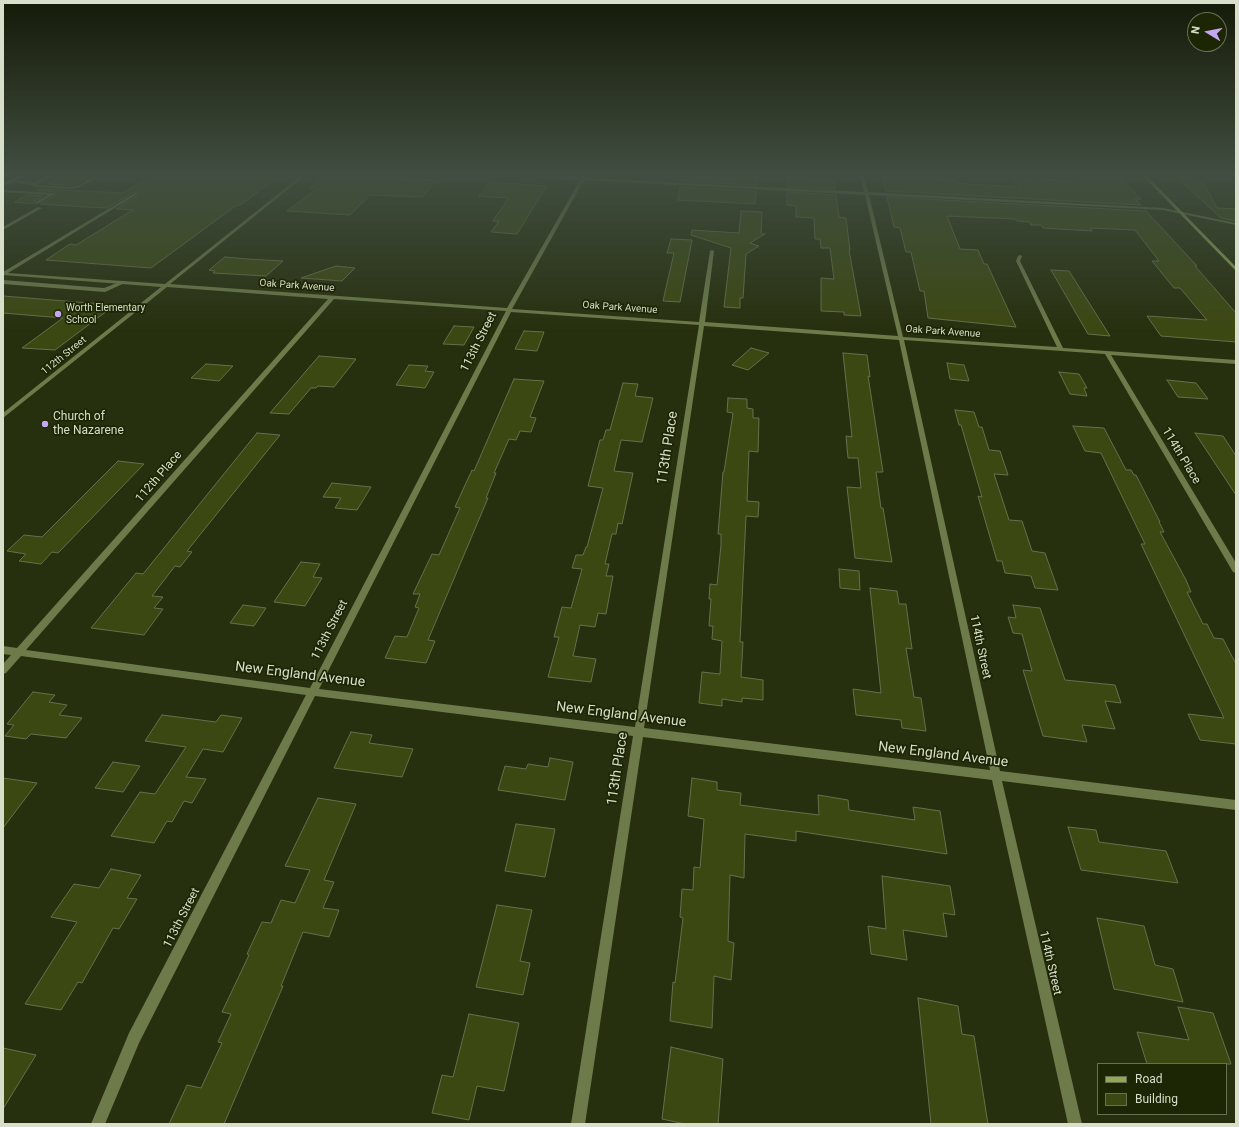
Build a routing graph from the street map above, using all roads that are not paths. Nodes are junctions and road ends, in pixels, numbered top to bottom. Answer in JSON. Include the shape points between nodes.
{"nodes":[{"id":1,"x":80,"y":228,"type":"edge"},
{"id":2,"x":238,"y":228,"type":"edge"},
{"id":3,"x":555,"y":228,"type":"edge"},
{"id":4,"x":874,"y":228,"type":"edge"},
{"id":5,"x":1195,"y":228,"type":"edge"},
{"id":6,"x":712,"y":251,"type":"dead end"},
{"id":7,"x":1020,"y":256,"type":"dead end"},
{"id":8,"x":1236,"y":270,"type":"edge"},
{"id":9,"x":3,"y":274,"type":"edge"},
{"id":10,"x":3,"y":282,"type":"edge"},
{"id":11,"x":124,"y":282,"type":"junction"},
{"id":12,"x":167,"y":285,"type":"junction"},
{"id":13,"x":332,"y":298,"type":"junction"},
{"id":14,"x":509,"y":310,"type":"junction"},
{"id":15,"x":702,"y":323,"type":"junction"},
{"id":16,"x":901,"y":338,"type":"junction"},
{"id":17,"x":1061,"y":350,"type":"junction"},
{"id":18,"x":1107,"y":353,"type":"junction"},
{"id":19,"x":1236,"y":362,"type":"edge"},
{"id":20,"x":3,"y":416,"type":"edge"},
{"id":21,"x":1236,"y":570,"type":"edge"},
{"id":22,"x":3,"y":650,"type":"edge"},
{"id":23,"x":19,"y":652,"type":"junction"},
{"id":24,"x":3,"y":670,"type":"edge"},
{"id":25,"x":312,"y":692,"type":"junction"},
{"id":26,"x":638,"y":731,"type":"junction"},
{"id":27,"x":996,"y":776,"type":"junction"},
{"id":28,"x":1236,"y":805,"type":"edge"},
{"id":29,"x":98,"y":1124,"type":"edge"},
{"id":30,"x":578,"y":1124,"type":"edge"},
{"id":31,"x":1075,"y":1124,"type":"edge"}],
"edges":[{"from":1,"to":9,"type":"street"},
{"from":2,"to":12,"type":"street","name":"112th Street"},
{"from":3,"to":14,"type":"street","name":"113th Street"},
{"from":4,"to":16,"type":"street","name":"114th Street"},
{"from":5,"to":8,"type":"street"},
{"from":6,"to":15,"type":"street","name":"113th Place"},
{"from":7,"to":17,"type":"street","via":[[1018,261]]},
{"from":9,"to":11,"type":"street","name":"Oak Park Avenue"},
{"from":10,"to":11,"type":"street","via":[[104,290]]},
{"from":11,"to":12,"type":"street","name":"Oak Park Avenue"},
{"from":12,"to":13,"type":"street","name":"Oak Park Avenue"},
{"from":12,"to":20,"type":"street","name":"112th Street"},
{"from":13,"to":14,"type":"street","name":"Oak Park Avenue"},
{"from":13,"to":23,"type":"street","name":"112th Place"},
{"from":14,"to":15,"type":"street","name":"Oak Park Avenue"},
{"from":14,"to":25,"type":"street","name":"113th Street"},
{"from":15,"to":16,"type":"street","name":"Oak Park Avenue"},
{"from":15,"to":26,"type":"street","name":"113th Place"},
{"from":16,"to":17,"type":"street","name":"Oak Park Avenue"},
{"from":16,"to":27,"type":"street","name":"114th Street"},
{"from":17,"to":18,"type":"street","name":"Oak Park Avenue"},
{"from":18,"to":19,"type":"street","name":"Oak Park Avenue"},
{"from":18,"to":21,"type":"street","name":"114th Place"},
{"from":22,"to":23,"type":"street","name":"New England Avenue"},
{"from":23,"to":24,"type":"street","name":"112th Place"},
{"from":23,"to":25,"type":"street","name":"New England Avenue"},
{"from":25,"to":26,"type":"street","name":"New England Avenue"},
{"from":25,"to":29,"type":"street","name":"113th Street","via":[[134,1038]]},
{"from":26,"to":27,"type":"street","name":"New England Avenue"},
{"from":26,"to":30,"type":"street","name":"113th Place"},
{"from":27,"to":28,"type":"street","name":"New England Avenue"},
{"from":27,"to":31,"type":"street","name":"114th Street"}]}
